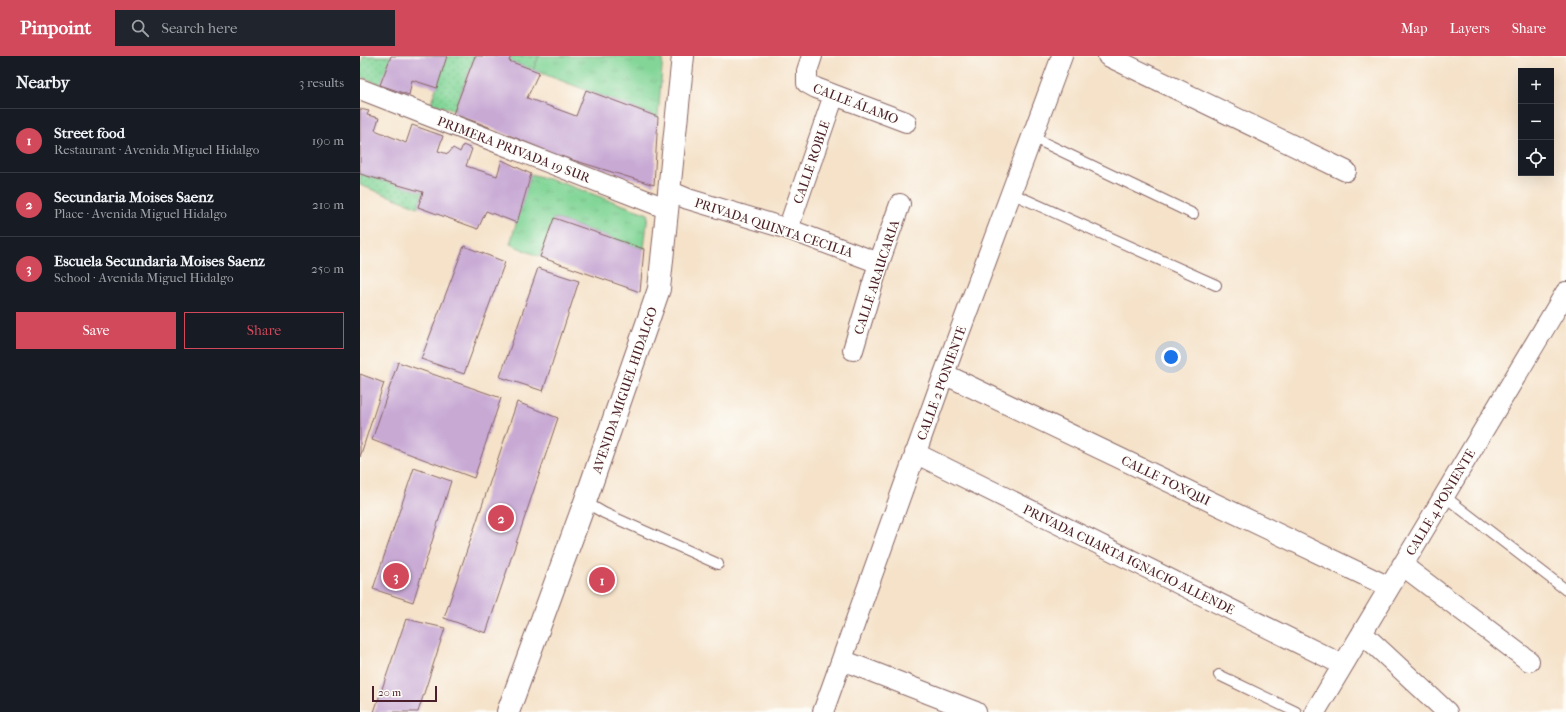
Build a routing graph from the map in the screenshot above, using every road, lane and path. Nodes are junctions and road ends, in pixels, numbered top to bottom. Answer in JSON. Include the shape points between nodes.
{"nodes":[{"id":1,"x":683,"y":56,"type":"edge"},
{"id":2,"x":812,"y":56,"type":"edge"},
{"id":3,"x":1062,"y":56,"type":"edge"},
{"id":4,"x":1108,"y":56,"type":"edge"},
{"id":5,"x":360,"y":89,"type":"edge"},
{"id":6,"x":834,"y":95,"type":"junction"},
{"id":7,"x":906,"y":122,"type":"dead end"},
{"id":8,"x":1032,"y":137,"type":"junction"},
{"id":9,"x":1346,"y":171,"type":"dead end"},
{"id":10,"x":1011,"y":193,"type":"junction"},
{"id":11,"x":668,"y":200,"type":"junction"},
{"id":12,"x":900,"y":204,"type":"dead end"},
{"id":13,"x":1193,"y":214,"type":"dead end"},
{"id":14,"x":788,"y":229,"type":"junction"},
{"id":15,"x":879,"y":263,"type":"junction"},
{"id":16,"x":1216,"y":285,"type":"dead end"},
{"id":17,"x":1566,"y":292,"type":"edge"},
{"id":18,"x":853,"y":350,"type":"dead end"},
{"id":19,"x":944,"y":374,"type":"junction"},
{"id":20,"x":915,"y":453,"type":"junction"},
{"id":21,"x":1444,"y":496,"type":"junction"},
{"id":22,"x":585,"y":502,"type":"junction"},
{"id":23,"x":718,"y":564,"type":"dead end"},
{"id":24,"x":1402,"y":565,"type":"junction"},
{"id":25,"x":1389,"y":587,"type":"junction"},
{"id":26,"x":1566,"y":590,"type":"edge"},
{"id":27,"x":1362,"y":633,"type":"junction"},
{"id":28,"x":842,"y":660,"type":"junction"},
{"id":29,"x":1528,"y":661,"type":"dead end"},
{"id":30,"x":1343,"y":666,"type":"junction"},
{"id":31,"x":1219,"y":675,"type":"dead end"},
{"id":32,"x":508,"y":712,"type":"edge"},
{"id":33,"x":824,"y":712,"type":"edge"},
{"id":34,"x":976,"y":712,"type":"edge"},
{"id":35,"x":1296,"y":712,"type":"edge"},
{"id":36,"x":1315,"y":712,"type":"edge"},
{"id":37,"x":1447,"y":712,"type":"edge"}],
"edges":[{"from":1,"to":11,"type":"street","name":"AVENIDA MIGUEL HIDALGO"},
{"from":2,"to":6,"type":"street","name":"CALLE ÁLAMO","via":[[807,71],[807,83]]},
{"from":3,"to":8,"type":"street","name":"CALLE 2 PONIENTE"},
{"from":4,"to":9,"type":"street"},
{"from":5,"to":11,"type":"street","name":"PRIMERA PRIVADA 19 SUR"},
{"from":6,"to":7,"type":"street","name":"CALLE ÁLAMO"},
{"from":6,"to":14,"type":"street","name":"CALLE ROBLE"},
{"from":8,"to":10,"type":"street","name":"CALLE 2 PONIENTE"},
{"from":8,"to":13,"type":"lane"},
{"from":10,"to":16,"type":"lane"},
{"from":10,"to":19,"type":"street","name":"CALLE 2 PONIENTE"},
{"from":11,"to":14,"type":"street","name":"PRIVADA QUINTA CECILIA","via":[[688,199]]},
{"from":11,"to":22,"type":"street","name":"AVENIDA MIGUEL HIDALGO","via":[[659,289]]},
{"from":12,"to":15,"type":"street","name":"CALLE ARAUCARIA"},
{"from":14,"to":15,"type":"street","name":"PRIVADA QUINTA CECILIA"},
{"from":15,"to":18,"type":"street","name":"CALLE ARAUCARIA"},
{"from":17,"to":21,"type":"street","name":"CALLE 4 PONIENTE"},
{"from":19,"to":20,"type":"street","name":"CALLE 2 PONIENTE"},
{"from":19,"to":25,"type":"street","name":"CALLE TOXQUI"},
{"from":20,"to":28,"type":"street","name":"CALLE 2 PONIENTE"},
{"from":20,"to":30,"type":"street","name":"PRIVADA CUARTA IGNACIO ALLENDE"},
{"from":21,"to":24,"type":"street","name":"CALLE 4 PONIENTE"},
{"from":21,"to":26,"type":"lane"},
{"from":22,"to":23,"type":"lane"},
{"from":22,"to":32,"type":"street","name":"AVENIDA MIGUEL HIDALGO"},
{"from":24,"to":25,"type":"street","name":"CALLE 4 PONIENTE"},
{"from":24,"to":29,"type":"street"},
{"from":25,"to":27,"type":"street","name":"CALLE 4 PONIENTE"},
{"from":27,"to":30,"type":"street","name":"CALLE 4 PONIENTE"},
{"from":27,"to":37,"type":"street"},
{"from":28,"to":33,"type":"street","name":"CALLE 2 PONIENTE"},
{"from":28,"to":34,"type":"street"},
{"from":30,"to":36,"type":"street","name":"CALLE 4 PONIENTE"},
{"from":31,"to":35,"type":"lane"}]}
